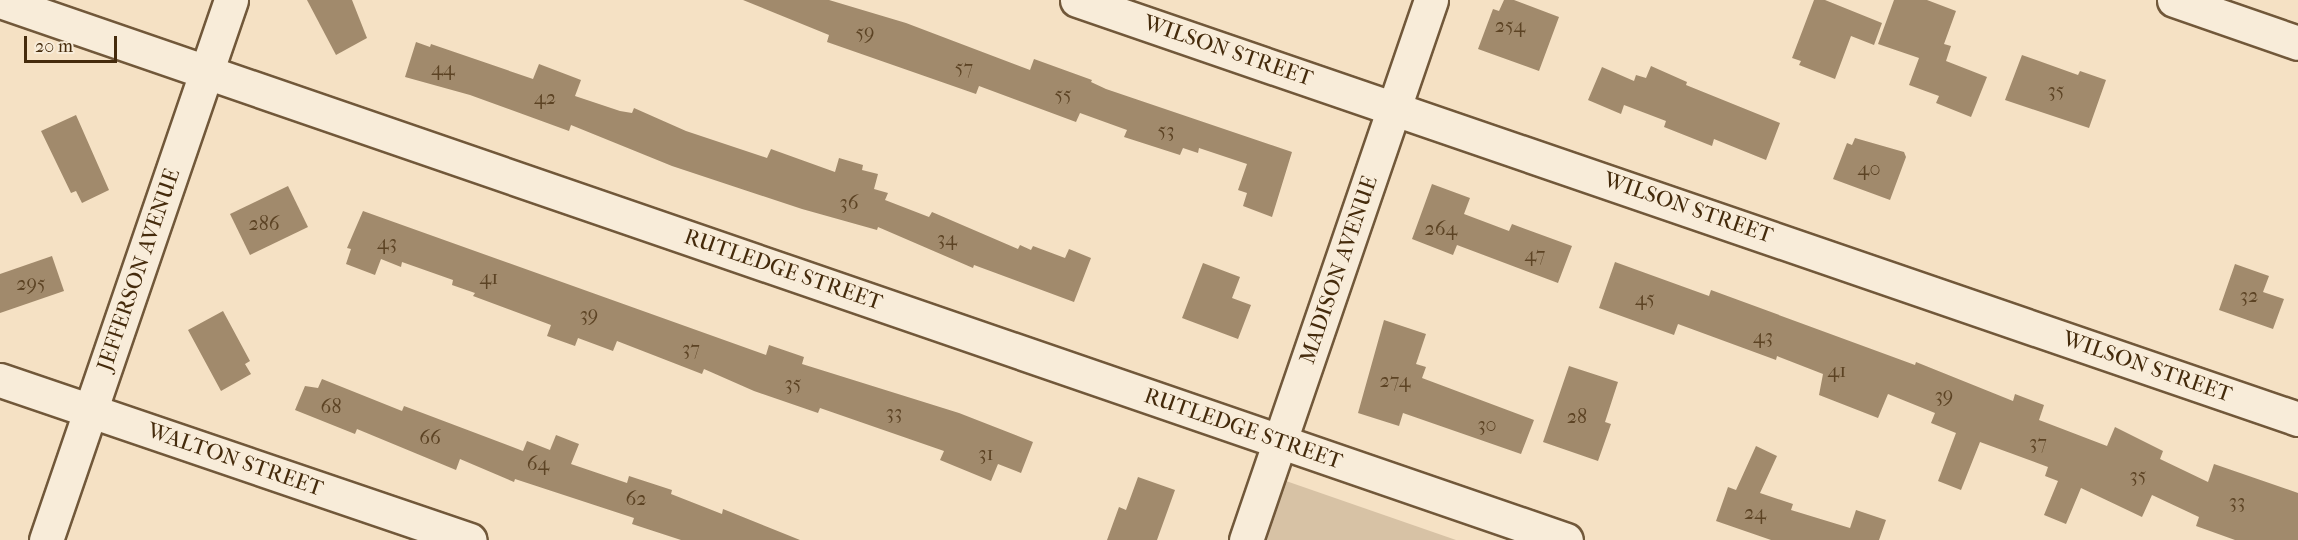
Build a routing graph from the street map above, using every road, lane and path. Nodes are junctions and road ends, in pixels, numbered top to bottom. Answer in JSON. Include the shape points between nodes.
{"nodes":[{"id":1,"x":231,"y":0,"type":"edge"},
{"id":2,"x":1077,"y":0,"type":"edge"},
{"id":3,"x":1431,"y":0,"type":"edge"},
{"id":4,"x":2174,"y":0,"type":"edge"},
{"id":5,"x":0,"y":1,"type":"edge"},
{"id":6,"x":2298,"y":43,"type":"edge"},
{"id":7,"x":206,"y":71,"type":"junction"},
{"id":8,"x":1395,"y":107,"type":"junction"},
{"id":9,"x":0,"y":380,"type":"edge"},
{"id":10,"x":90,"y":410,"type":"junction"},
{"id":11,"x":2298,"y":419,"type":"edge"},
{"id":12,"x":1280,"y":441,"type":"junction"},
{"id":13,"x":46,"y":540,"type":"edge"},
{"id":14,"x":470,"y":540,"type":"edge"},
{"id":15,"x":1246,"y":540,"type":"edge"},
{"id":16,"x":1566,"y":540,"type":"edge"}],
"edges":[{"from":1,"to":7,"type":"street","name":"JEFFERSON AVENUE"},
{"from":2,"to":8,"type":"street","name":"WILSON STREET"},
{"from":3,"to":8,"type":"street","name":"MADISON AVENUE"},
{"from":4,"to":6,"type":"street"},
{"from":5,"to":7,"type":"street","name":"RUTLEDGE STREET"},
{"from":7,"to":10,"type":"street","name":"JEFFERSON AVENUE"},
{"from":7,"to":12,"type":"street","name":"RUTLEDGE STREET"},
{"from":8,"to":11,"type":"street","name":"WILSON STREET"},
{"from":8,"to":12,"type":"street","name":"MADISON AVENUE"},
{"from":9,"to":10,"type":"street","name":"WALTON STREET"},
{"from":10,"to":13,"type":"street","name":"JEFFERSON AVENUE"},
{"from":10,"to":14,"type":"street","name":"WALTON STREET"},
{"from":12,"to":15,"type":"street","name":"MADISON AVENUE"},
{"from":12,"to":16,"type":"street","name":"RUTLEDGE STREET"}]}
